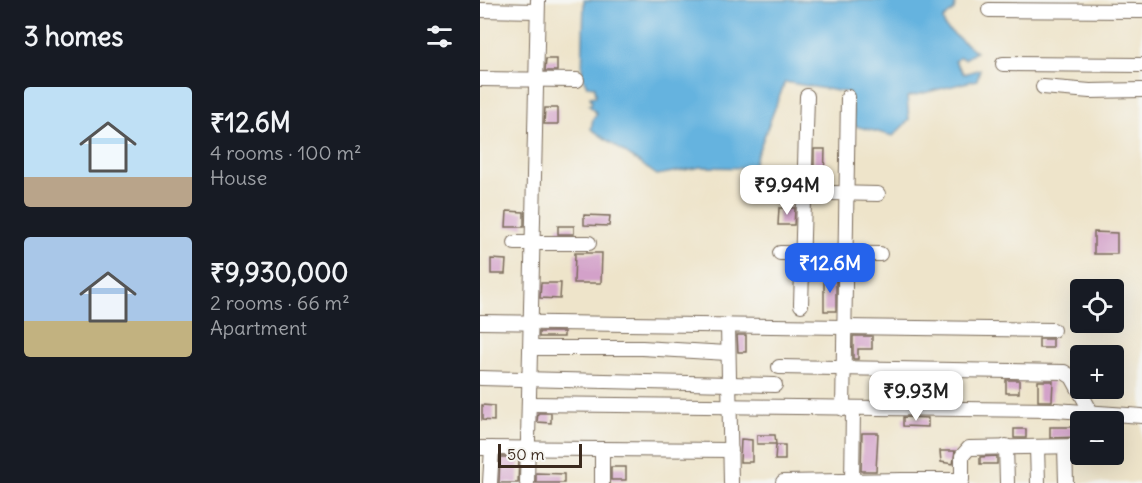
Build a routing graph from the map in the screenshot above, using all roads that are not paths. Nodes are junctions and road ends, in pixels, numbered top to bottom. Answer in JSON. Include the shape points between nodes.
{"nodes":[{"id":1,"x":537,"y":5,"type":"edge"},
{"id":2,"x":480,"y":10,"type":"edge"},
{"id":3,"x":990,"y":10,"type":"dead end"},
{"id":4,"x":1142,"y":11,"type":"edge"},
{"id":5,"x":1003,"y":64,"type":"dead end"},
{"id":6,"x":1142,"y":65,"type":"edge"},
{"id":7,"x":480,"y":79,"type":"edge"},
{"id":8,"x":536,"y":80,"type":"junction"},
{"id":9,"x":577,"y":80,"type":"dead end"},
{"id":10,"x":1043,"y":87,"type":"dead end"},
{"id":11,"x":1142,"y":90,"type":"edge"},
{"id":12,"x":807,"y":96,"type":"dead end"},
{"id":13,"x":848,"y":97,"type":"dead end"},
{"id":14,"x":784,"y":192,"type":"dead end"},
{"id":15,"x":804,"y":193,"type":"junction"},
{"id":16,"x":845,"y":194,"type":"junction"},
{"id":17,"x":878,"y":194,"type":"dead end"},
{"id":18,"x":515,"y":243,"type":"dead end"},
{"id":19,"x":589,"y":243,"type":"dead end"},
{"id":20,"x":534,"y":244,"type":"junction"},
{"id":21,"x":780,"y":253,"type":"dead end"},
{"id":22,"x":803,"y":253,"type":"junction"},
{"id":23,"x":844,"y":253,"type":"junction"},
{"id":24,"x":880,"y":254,"type":"dead end"},
{"id":25,"x":801,"y":305,"type":"dead end"},
{"id":26,"x":480,"y":322,"type":"edge"},
{"id":27,"x":532,"y":323,"type":"junction"},
{"id":28,"x":728,"y":326,"type":"junction"},
{"id":29,"x":844,"y":328,"type":"junction"},
{"id":30,"x":1053,"y":330,"type":"dead end"},
{"id":31,"x":531,"y":348,"type":"junction"},
{"id":32,"x":727,"y":353,"type":"junction"},
{"id":33,"x":779,"y":367,"type":"dead end"},
{"id":34,"x":843,"y":369,"type":"junction"},
{"id":35,"x":480,"y":378,"type":"edge"},
{"id":36,"x":530,"y":379,"type":"junction"},
{"id":37,"x":730,"y":383,"type":"junction"},
{"id":38,"x":775,"y":385,"type":"dead end"},
{"id":39,"x":529,"y":404,"type":"junction"},
{"id":40,"x":731,"y":407,"type":"junction"},
{"id":41,"x":848,"y":409,"type":"junction"},
{"id":42,"x":1090,"y":411,"type":"edge"},
{"id":43,"x":1070,"y":412,"type":"edge"},
{"id":44,"x":1124,"y":415,"type":"edge"},
{"id":45,"x":1142,"y":416,"type":"edge"},
{"id":46,"x":1006,"y":446,"type":"junction"},
{"id":47,"x":1037,"y":447,"type":"junction"},
{"id":48,"x":1065,"y":447,"type":"junction"},
{"id":49,"x":1070,"y":447,"type":"edge"},
{"id":50,"x":486,"y":448,"type":"edge"},
{"id":51,"x":528,"y":449,"type":"junction"},
{"id":52,"x":602,"y":449,"type":"junction"},
{"id":53,"x":731,"y":450,"type":"junction"},
{"id":54,"x":783,"y":482,"type":"edge"},
{"id":55,"x":903,"y":482,"type":"edge"},
{"id":56,"x":962,"y":482,"type":"edge"},
{"id":57,"x":490,"y":483,"type":"edge"},
{"id":58,"x":527,"y":483,"type":"edge"},
{"id":59,"x":602,"y":483,"type":"edge"},
{"id":60,"x":731,"y":483,"type":"edge"},
{"id":61,"x":852,"y":483,"type":"edge"},
{"id":62,"x":1006,"y":483,"type":"edge"},
{"id":63,"x":1038,"y":483,"type":"edge"},
{"id":64,"x":1066,"y":483,"type":"edge"}],
"edges":[{"from":1,"to":2,"type":"street"},
{"from":1,"to":8,"type":"street"},
{"from":3,"to":4,"type":"street"},
{"from":5,"to":6,"type":"street"},
{"from":7,"to":8,"type":"street"},
{"from":8,"to":9,"type":"street"},
{"from":8,"to":20,"type":"street"},
{"from":10,"to":11,"type":"street"},
{"from":12,"to":15,"type":"street"},
{"from":13,"to":16,"type":"street"},
{"from":14,"to":15,"type":"street"},
{"from":15,"to":16,"type":"street"},
{"from":15,"to":22,"type":"street"},
{"from":16,"to":17,"type":"street"},
{"from":16,"to":23,"type":"street"},
{"from":18,"to":20,"type":"street"},
{"from":19,"to":20,"type":"street"},
{"from":20,"to":27,"type":"street"},
{"from":21,"to":22,"type":"street"},
{"from":22,"to":23,"type":"street"},
{"from":22,"to":25,"type":"street"},
{"from":23,"to":24,"type":"street"},
{"from":23,"to":29,"type":"street"},
{"from":26,"to":27,"type":"street"},
{"from":27,"to":28,"type":"street"},
{"from":27,"to":31,"type":"street"},
{"from":28,"to":29,"type":"street"},
{"from":28,"to":32,"type":"street"},
{"from":29,"to":30,"type":"street"},
{"from":29,"to":34,"type":"street"},
{"from":31,"to":32,"type":"street"},
{"from":31,"to":36,"type":"street"},
{"from":32,"to":37,"type":"street"},
{"from":33,"to":34,"type":"street"},
{"from":34,"to":41,"type":"street"},
{"from":34,"to":42,"type":"street","via":[[1064,372],[1072,377]]},
{"from":35,"to":36,"type":"street"},
{"from":36,"to":37,"type":"street"},
{"from":36,"to":39,"type":"street"},
{"from":37,"to":38,"type":"street"},
{"from":37,"to":40,"type":"street"},
{"from":39,"to":40,"type":"street"},
{"from":39,"to":51,"type":"street"},
{"from":40,"to":41,"type":"street"},
{"from":40,"to":53,"type":"street"},
{"from":41,"to":43,"type":"street"},
{"from":41,"to":61,"type":"street"},
{"from":44,"to":45,"type":"street"},
{"from":46,"to":47,"type":"street"},
{"from":46,"to":56,"type":"street","via":[[965,450]]},
{"from":46,"to":62,"type":"street"},
{"from":47,"to":48,"type":"street"},
{"from":47,"to":63,"type":"street"},
{"from":48,"to":49,"type":"street"},
{"from":48,"to":64,"type":"street"},
{"from":50,"to":51,"type":"street"},
{"from":50,"to":57,"type":"street"},
{"from":51,"to":52,"type":"street"},
{"from":51,"to":58,"type":"street"},
{"from":52,"to":53,"type":"street"},
{"from":52,"to":59,"type":"street"},
{"from":53,"to":60,"type":"street"},
{"from":54,"to":61,"type":"street"},
{"from":55,"to":56,"type":"street"},
{"from":55,"to":61,"type":"street"}]}
